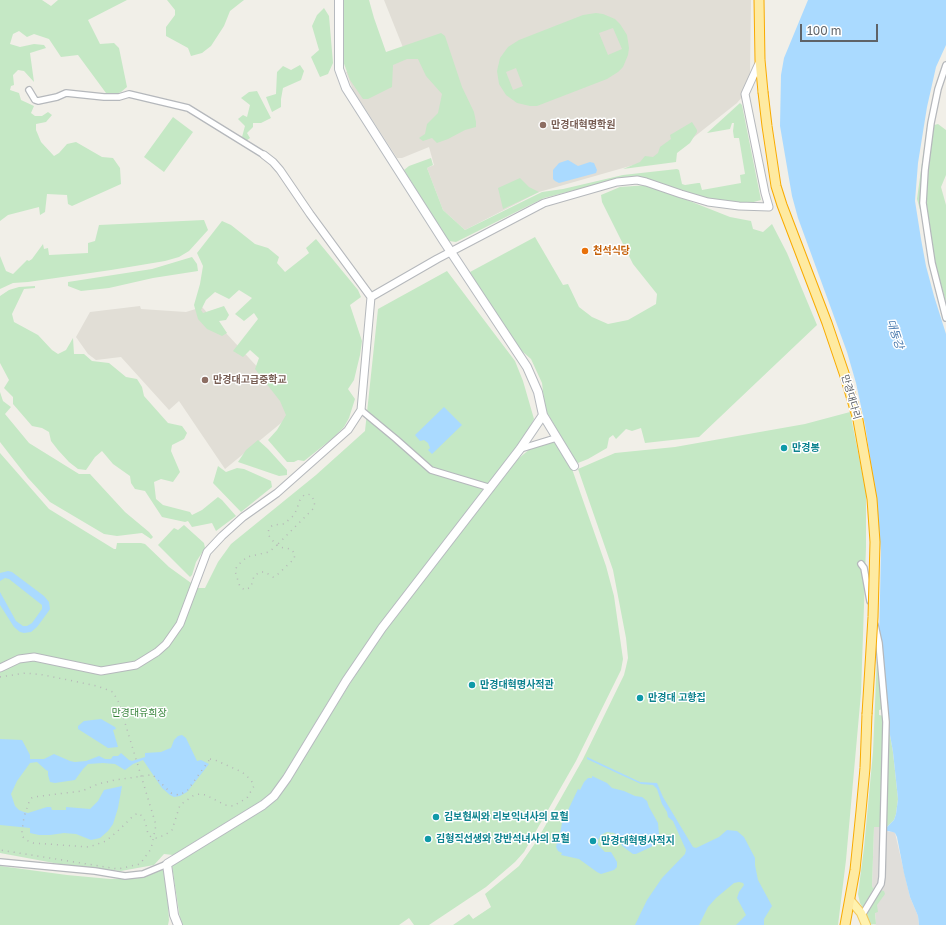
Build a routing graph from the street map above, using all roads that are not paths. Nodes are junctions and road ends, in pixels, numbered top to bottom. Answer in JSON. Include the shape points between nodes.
{"nodes":[{"id":1,"x":339,"y":0,"type":"edge"},
{"id":2,"x":760,"y":0,"type":"edge"},
{"id":3,"x":760,"y":60,"type":"junction"},
{"id":4,"x":946,"y":65,"type":"edge"},
{"id":5,"x":29,"y":90,"type":"dead end"},
{"id":6,"x":264,"y":155,"type":"joint"},
{"id":7,"x":451,"y":253,"type":"junction"},
{"id":8,"x":371,"y":297,"type":"junction"},
{"id":9,"x":946,"y":318,"type":"edge"},
{"id":10,"x":361,"y":410,"type":"junction"},
{"id":11,"x":543,"y":415,"type":"junction"},
{"id":12,"x":556,"y":438,"type":"junction"},
{"id":13,"x":520,"y":449,"type":"junction"},
{"id":14,"x":574,"y":466,"type":"dead end"},
{"id":15,"x":491,"y":488,"type":"junction"},
{"id":16,"x":861,"y":564,"type":"dead end"},
{"id":17,"x":0,"y":668,"type":"edge"},
{"id":18,"x":0,"y":862,"type":"edge"},
{"id":19,"x":167,"y":864,"type":"junction"},
{"id":20,"x":850,"y":900,"type":"junction"},
{"id":21,"x":861,"y":913,"type":"junction"},
{"id":22,"x":178,"y":925,"type":"edge"},
{"id":23,"x":845,"y":925,"type":"edge"},
{"id":24,"x":866,"y":925,"type":"edge"}],
"edges":[{"from":1,"to":7,"type":"main road","via":[[339,69],[346,88]]},
{"from":2,"to":3,"type":"highway","name":"만경대다리"},
{"from":3,"to":7,"type":"street","via":[[745,94],[769,207],[708,202],[646,182],[628,180],[544,203]]},
{"from":3,"to":20,"type":"highway","name":"만경대다리","bridge":true,"via":[[776,186],[845,376],[858,420],[872,499],[875,542],[865,768]]},
{"from":4,"to":9,"type":"street","via":[[931,123],[923,203],[932,263]]},
{"from":5,"to":6,"type":"street","via":[[38,101],[57,97],[66,92],[104,97],[129,94],[188,108]]},
{"from":6,"to":8,"type":"street","via":[[273,162]]},
{"from":7,"to":8,"type":"street"},
{"from":7,"to":11,"type":"main road","via":[[527,367],[538,392]]},
{"from":8,"to":10,"type":"street"},
{"from":10,"to":15,"type":"street","via":[[431,470]]},
{"from":10,"to":17,"type":"street","via":[[348,430],[277,493],[243,517],[207,552],[180,624],[166,644],[147,660],[136,665],[101,671],[34,657],[19,659]]},
{"from":11,"to":12,"type":"main road"},
{"from":11,"to":13,"type":"main road"},
{"from":12,"to":13,"type":"street"},
{"from":12,"to":14,"type":"main road"},
{"from":13,"to":15,"type":"main road"},
{"from":15,"to":19,"type":"main road","via":[[382,628],[274,796]]},
{"from":16,"to":21,"type":"street","via":[[864,568],[879,643],[886,722],[882,877],[881,884]]},
{"from":18,"to":19,"type":"street","via":[[125,876],[143,874]]},
{"from":19,"to":22,"type":"main road","via":[[174,915]]},
{"from":20,"to":21,"type":"main road"},
{"from":20,"to":23,"type":"highway","name":"만경대다리"},
{"from":21,"to":24,"type":"main road"}]}
